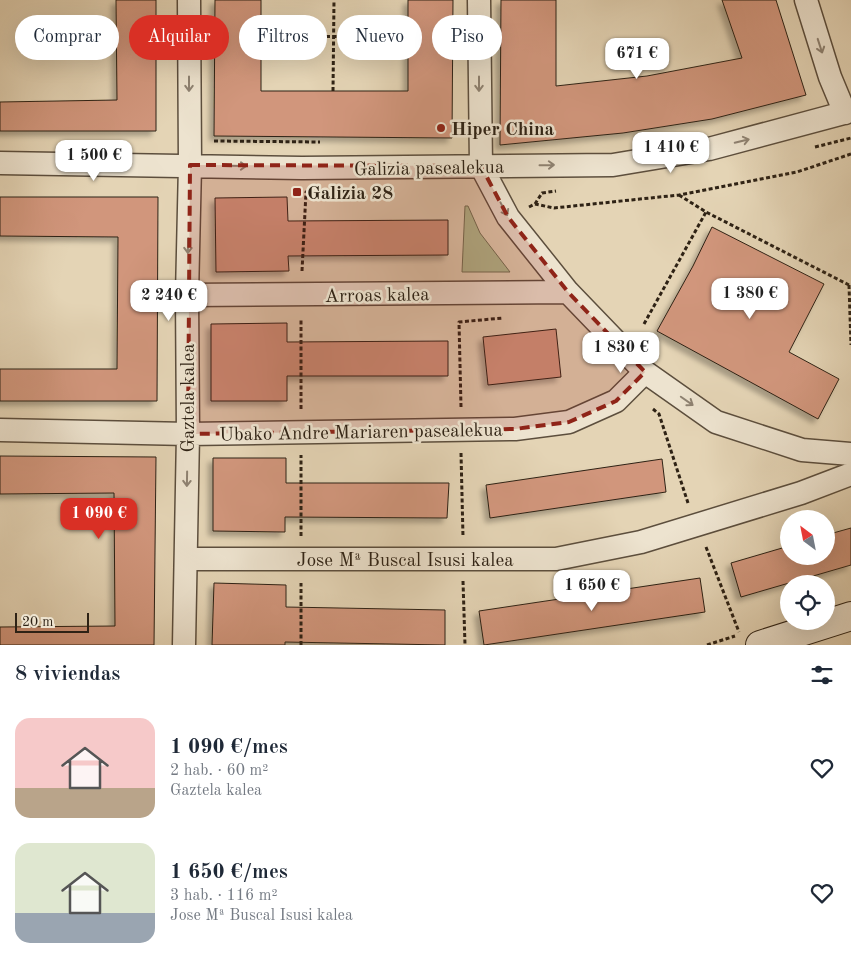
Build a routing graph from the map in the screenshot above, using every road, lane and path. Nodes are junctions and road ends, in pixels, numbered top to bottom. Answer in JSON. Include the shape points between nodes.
{"nodes":[{"id":1,"x":189,"y":0,"type":"edge"},
{"id":2,"x":334,"y":0,"type":"edge"},
{"id":3,"x":479,"y":0,"type":"edge"},
{"id":4,"x":806,"y":0,"type":"edge"},
{"id":5,"x":327,"y":37,"type":"edge"},
{"id":6,"x":334,"y":37,"type":"junction"},
{"id":7,"x":333,"y":91,"type":"dead end"},
{"id":8,"x":848,"y":112,"type":"edge"},
{"id":9,"x":211,"y":140,"type":"dead end"},
{"id":10,"x":329,"y":142,"type":"dead end"},
{"id":11,"x":851,"y":154,"type":"edge"},
{"id":12,"x":0,"y":163,"type":"edge"},
{"id":13,"x":190,"y":165,"type":"junction"},
{"id":14,"x":481,"y":166,"type":"junction"},
{"id":15,"x":316,"y":192,"type":"dead end"},
{"id":16,"x":679,"y":195,"type":"junction"},
{"id":17,"x":554,"y":208,"type":"dead end"},
{"id":18,"x":706,"y":212,"type":"junction"},
{"id":19,"x":850,"y":284,"type":"edge"},
{"id":20,"x":568,"y":292,"type":"junction"},
{"id":21,"x":187,"y":295,"type":"junction"},
{"id":22,"x":301,"y":295,"type":"junction"},
{"id":23,"x":644,"y":324,"type":"dead end"},
{"id":24,"x":851,"y":345,"type":"edge"},
{"id":25,"x":646,"y":372,"type":"junction"},
{"id":26,"x":630,"y":388,"type":"junction"},
{"id":27,"x":0,"y":430,"type":"edge"},
{"id":28,"x":301,"y":432,"type":"junction"},
{"id":29,"x":188,"y":434,"type":"junction"},
{"id":30,"x":851,"y":454,"type":"edge"},
{"id":31,"x":851,"y":474,"type":"edge"},
{"id":32,"x":703,"y":524,"type":"junction"},
{"id":33,"x":186,"y":559,"type":"junction"},
{"id":34,"x":301,"y":560,"type":"junction"},
{"id":35,"x":851,"y":616,"type":"edge"},
{"id":36,"x":750,"y":640,"type":"edge"},
{"id":37,"x":184,"y":645,"type":"edge"},
{"id":38,"x":301,"y":645,"type":"edge"}],
"edges":[{"from":1,"to":13,"type":"street","name":"Gaztela kalea","one_way":true},
{"from":2,"to":6,"type":"path"},
{"from":3,"to":14,"type":"street","one_way":true},
{"from":4,"to":8,"type":"street","one_way":true,"via":[[830,77]]},
{"from":5,"to":6,"type":"path"},
{"from":6,"to":7,"type":"path"},
{"from":14,"to":8,"type":"street","name":"Galizia pasealekua","one_way":true,"via":[[612,165],[709,149]]},
{"from":9,"to":10,"type":"path"},
{"from":11,"to":16,"type":"path","via":[[797,172]]},
{"from":12,"to":13,"type":"street","name":"Galizia pasealekua"},
{"from":13,"to":14,"type":"street","name":"Galizia pasealekua","one_way":true,"via":[[302,168]]},
{"from":13,"to":21,"type":"street","name":"Gaztela kalea","one_way":true},
{"from":14,"to":20,"type":"street","one_way":true,"via":[[508,217]]},
{"from":15,"to":22,"type":"path","via":[[306,192]]},
{"from":16,"to":17,"type":"path"},
{"from":16,"to":18,"type":"path"},
{"from":18,"to":19,"type":"path"},
{"from":18,"to":23,"type":"path"},
{"from":19,"to":24,"type":"path"},
{"from":20,"to":22,"type":"street","name":"Arroas kalea"},
{"from":20,"to":25,"type":"street"},
{"from":21,"to":22,"type":"street","name":"Arroas kalea"},
{"from":21,"to":29,"type":"street","name":"Gaztela kalea"},
{"from":22,"to":28,"type":"path"},
{"from":25,"to":26,"type":"street","name":"Ubako Andre Mariaren pasealekua"},
{"from":25,"to":30,"type":"street","one_way":true,"via":[[716,422],[802,450]]},
{"from":26,"to":28,"type":"street","name":"Ubako Andre Mariaren pasealekua","via":[[616,401],[568,422],[515,429]]},
{"from":26,"to":32,"type":"path","via":[[659,414],[686,500]]},
{"from":27,"to":29,"type":"street","name":"Ubako Andre Mariaren pasealekua"},
{"from":28,"to":29,"type":"street","name":"Ubako Andre Mariaren pasealekua"},
{"from":28,"to":34,"type":"path"},
{"from":29,"to":33,"type":"street","name":"Gaztela kalea","one_way":true},
{"from":31,"to":32,"type":"street","name":"Jose Mª Buscal Isusi kalea"},
{"from":32,"to":34,"type":"street","name":"Jose Mª Buscal Isusi kalea","via":[[641,542],[556,559]]},
{"from":32,"to":36,"type":"path","via":[[706,548]]},
{"from":33,"to":34,"type":"street","name":"Jose Mª Buscal Isusi kalea"},
{"from":33,"to":37,"type":"street","name":"Gaztela kalea"},
{"from":34,"to":38,"type":"path"},
{"from":35,"to":36,"type":"main road"}]}
